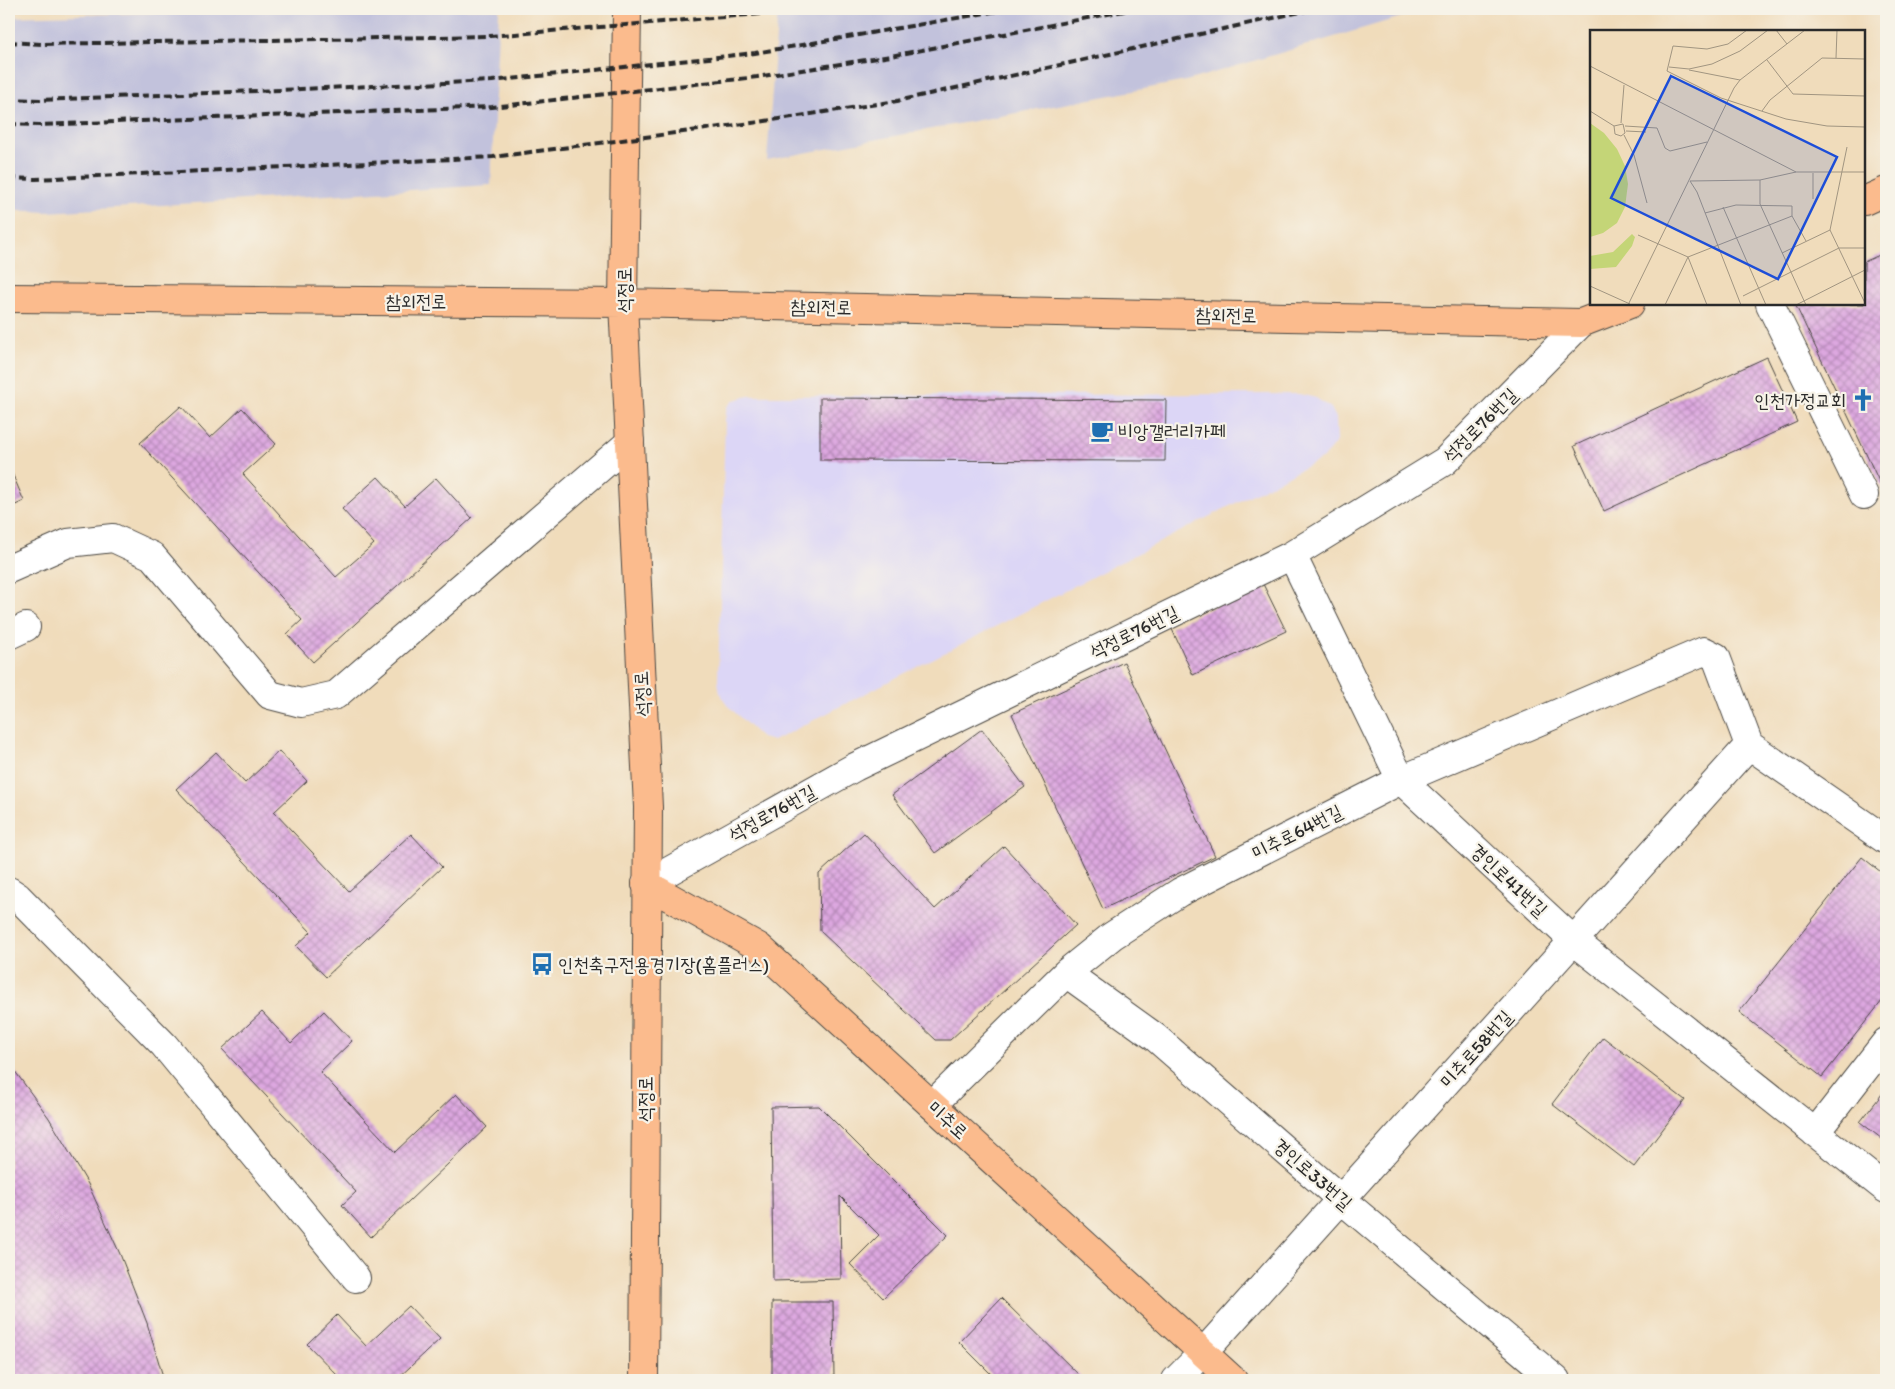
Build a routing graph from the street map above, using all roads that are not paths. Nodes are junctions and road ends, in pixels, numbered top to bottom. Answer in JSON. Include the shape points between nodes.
{"nodes":[{"id":1,"x":627,"y":9,"type":"edge"},
{"id":2,"x":1886,"y":190,"type":"edge"},
{"id":3,"x":1865,"y":201,"type":"edge"},
{"id":4,"x":9,"y":298,"type":"edge"},
{"id":5,"x":623,"y":303,"type":"junction"},
{"id":6,"x":1627,"y":305,"type":"edge"},
{"id":7,"x":1770,"y":305,"type":"edge"},
{"id":8,"x":1582,"y":323,"type":"junction"},
{"id":9,"x":630,"y":442,"type":"junction"},
{"id":10,"x":1864,"y":495,"type":"dead end"},
{"id":11,"x":1292,"y":556,"type":"junction"},
{"id":12,"x":9,"y":569,"type":"edge"},
{"id":13,"x":1749,"y":745,"type":"junction"},
{"id":14,"x":1401,"y":780,"type":"junction"},
{"id":15,"x":1886,"y":840,"type":"edge"},
{"id":16,"x":646,"y":884,"type":"junction"},
{"id":17,"x":9,"y":891,"type":"edge"},
{"id":18,"x":1574,"y":940,"type":"junction"},
{"id":19,"x":1066,"y":973,"type":"junction"},
{"id":20,"x":1886,"y":1042,"type":"edge"},
{"id":21,"x":932,"y":1106,"type":"junction"},
{"id":22,"x":1815,"y":1133,"type":"junction"},
{"id":23,"x":1886,"y":1189,"type":"edge"},
{"id":24,"x":1342,"y":1200,"type":"junction"},
{"id":25,"x":356,"y":1278,"type":"dead end"},
{"id":26,"x":1203,"y":1353,"type":"junction"},
{"id":27,"x":644,"y":1380,"type":"edge"},
{"id":28,"x":1176,"y":1380,"type":"edge"},
{"id":29,"x":1233,"y":1380,"type":"edge"},
{"id":30,"x":1556,"y":1380,"type":"edge"}],
"edges":[{"from":1,"to":5,"type":"main road","name":"석정로"},
{"from":2,"to":3,"type":"main road"},
{"from":4,"to":5,"type":"main road","name":"참외전로"},
{"from":5,"to":8,"type":"main road","name":"참외전로"},
{"from":5,"to":9,"type":"main road","name":"석정로"},
{"from":6,"to":8,"type":"main road","name":"참외전로"},
{"from":7,"to":10,"type":"street"},
{"from":8,"to":11,"type":"street","name":"석정로76번길","via":[[1445,462]]},
{"from":9,"to":12,"type":"street","via":[[336,695],[301,703],[270,695],[152,556],[113,538],[68,543]]},
{"from":9,"to":16,"type":"main road","name":"석정로","via":[[648,807]]},
{"from":11,"to":14,"type":"street","name":"경인로41번길"},
{"from":11,"to":16,"type":"street","name":"석정로76번길","via":[[855,767]]},
{"from":13,"to":14,"type":"street","name":"미추로64번길","via":[[1716,657],[1704,650]]},
{"from":13,"to":15,"type":"street"},
{"from":13,"to":18,"type":"street","name":"미추로58번길"},
{"from":14,"to":18,"type":"street","name":"경인로41번길"},
{"from":14,"to":19,"type":"street","name":"미추로64번길","via":[[1180,892],[1112,936]]},
{"from":16,"to":21,"type":"main road","name":"미추로","via":[[760,947]]},
{"from":16,"to":27,"type":"main road","name":"석정로"},
{"from":17,"to":25,"type":"street","via":[[164,1045]]},
{"from":18,"to":22,"type":"street","name":"경인로41번길"},
{"from":18,"to":24,"type":"street","name":"미추로58번길"},
{"from":19,"to":21,"type":"street","name":"미추로64번길"},
{"from":19,"to":24,"type":"street","name":"경인로33번길","via":[[1155,1037]]},
{"from":20,"to":22,"type":"street"},
{"from":21,"to":26,"type":"main road","name":"미추로"},
{"from":22,"to":23,"type":"street","name":"경인로41번길"},
{"from":24,"to":26,"type":"street","name":"미추로58번길"},
{"from":24,"to":30,"type":"street","name":"경인로33번길"},
{"from":26,"to":28,"type":"street","name":"미추로58번길"},
{"from":26,"to":29,"type":"main road","name":"미추로"}]}
